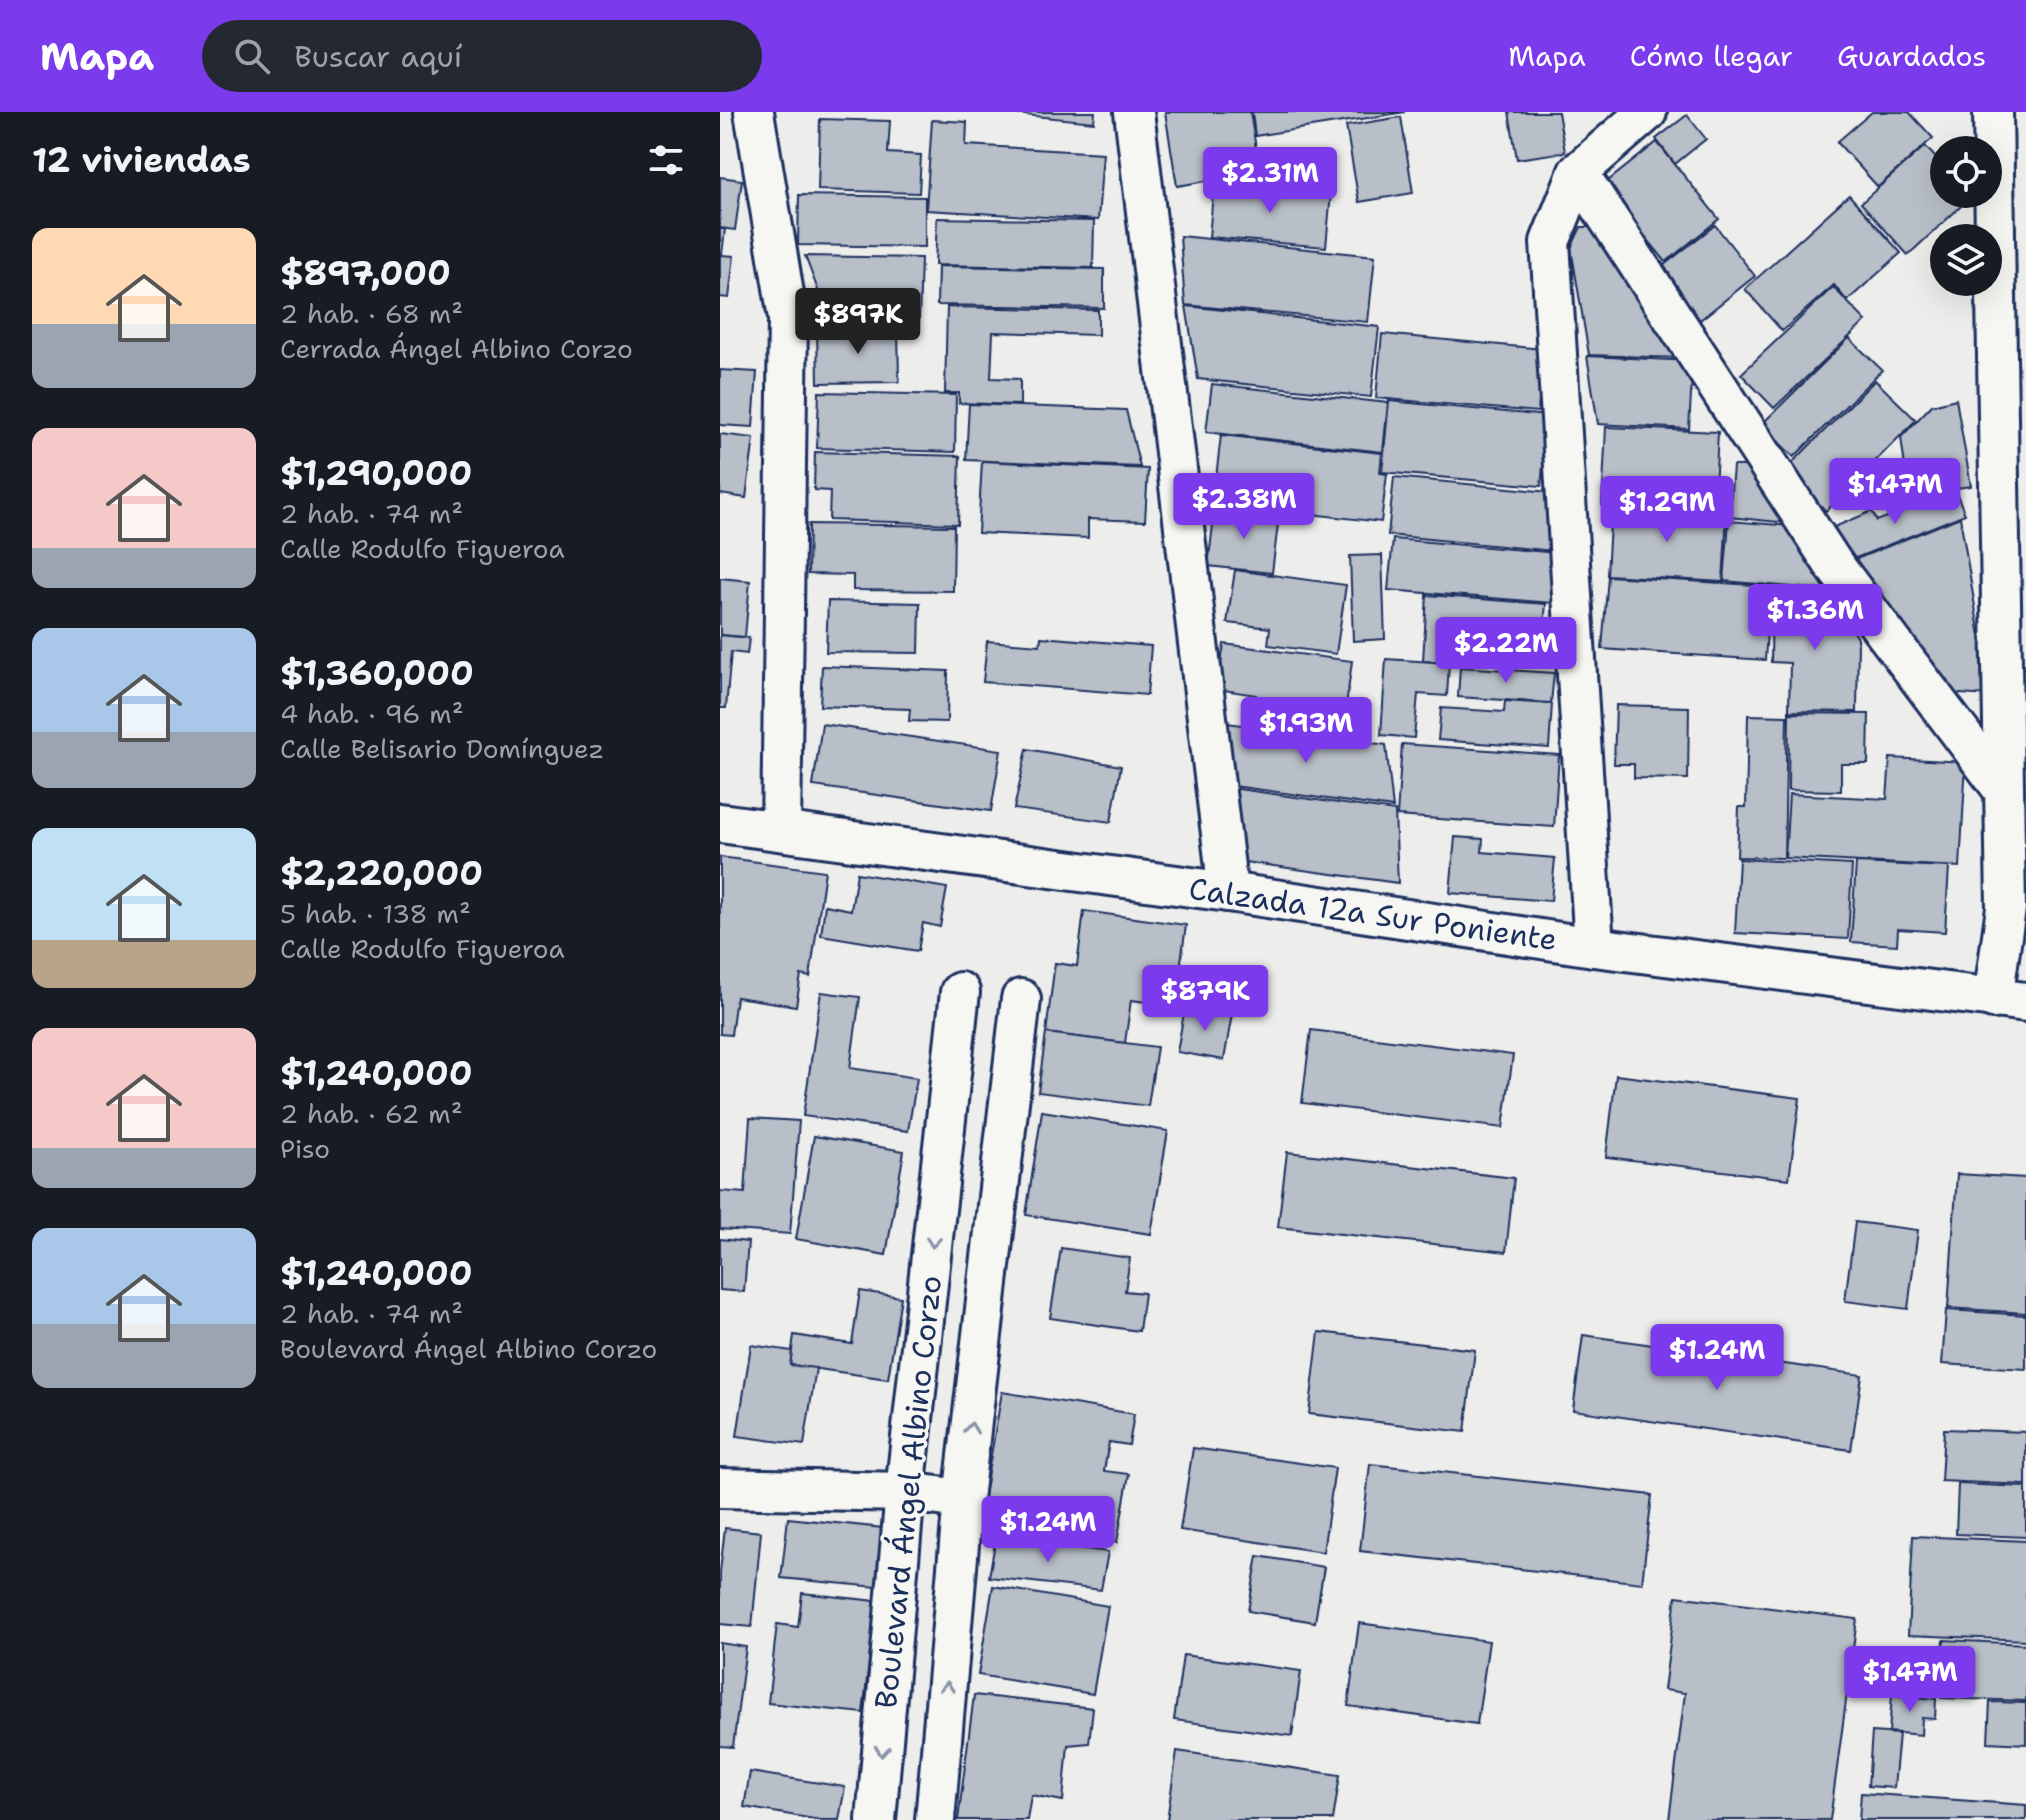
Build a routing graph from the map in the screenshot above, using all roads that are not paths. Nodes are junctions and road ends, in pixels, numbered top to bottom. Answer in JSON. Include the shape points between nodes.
{"nodes":[{"id":1,"x":754,"y":112,"type":"edge"},
{"id":2,"x":1134,"y":112,"type":"edge"},
{"id":3,"x":1647,"y":112,"type":"edge"},
{"id":4,"x":1993,"y":112,"type":"edge"},
{"id":5,"x":1578,"y":172,"type":"junction"},
{"id":6,"x":2004,"y":791,"type":"junction"},
{"id":7,"x":720,"y":823,"type":"edge"},
{"id":8,"x":781,"y":831,"type":"junction"},
{"id":9,"x":1228,"y":892,"type":"junction"},
{"id":10,"x":2016,"y":906,"type":"edge"},
{"id":11,"x":1594,"y":947,"type":"junction"},
{"id":12,"x":960,"y":992,"type":"dead end"},
{"id":13,"x":1021,"y":999,"type":"dead end"},
{"id":14,"x":2009,"y":1000,"type":"edge"},
{"id":15,"x":942,"y":1164,"type":"junction"},
{"id":16,"x":1001,"y":1173,"type":"junction"},
{"id":17,"x":720,"y":1488,"type":"edge"},
{"id":18,"x":905,"y":1492,"type":"junction"},
{"id":19,"x":963,"y":1499,"type":"junction"},
{"id":20,"x":876,"y":1820,"type":"edge"},
{"id":21,"x":935,"y":1820,"type":"edge"}],
"edges":[{"from":1,"to":8,"type":"street","via":[[788,318]]},
{"from":2,"to":9,"type":"street"},
{"from":3,"to":5,"type":"street"},
{"from":4,"to":6,"type":"street"},
{"from":5,"to":6,"type":"street","via":[[1834,565]]},
{"from":5,"to":11,"type":"street","via":[[1550,242]]},
{"from":6,"to":10,"type":"street"},
{"from":7,"to":8,"type":"street","name":"Calzada 12a Sur Poniente"},
{"from":8,"to":9,"type":"street","name":"Calzada 12a Sur Poniente"},
{"from":9,"to":11,"type":"street","name":"Calzada 12a Sur Poniente"},
{"from":10,"to":14,"type":"street"},
{"from":11,"to":14,"type":"street","name":"Calzada 12a Sur Poniente"},
{"from":12,"to":15,"type":"street","name":"Boulevard Ángel Albino Corzo"},
{"from":13,"to":16,"type":"street","name":"Boulevard Ángel Albino Corzo"},
{"from":15,"to":16,"type":"street"},
{"from":15,"to":18,"type":"street","name":"Boulevard Ángel Albino Corzo","one_way":true},
{"from":19,"to":16,"type":"street","name":"Boulevard Ángel Albino Corzo","one_way":true},
{"from":17,"to":18,"type":"street"},
{"from":18,"to":19,"type":"street"},
{"from":18,"to":20,"type":"street","name":"Boulevard Ángel Albino Corzo","one_way":true},
{"from":21,"to":19,"type":"street","name":"Boulevard Ángel Albino Corzo","one_way":true}]}
